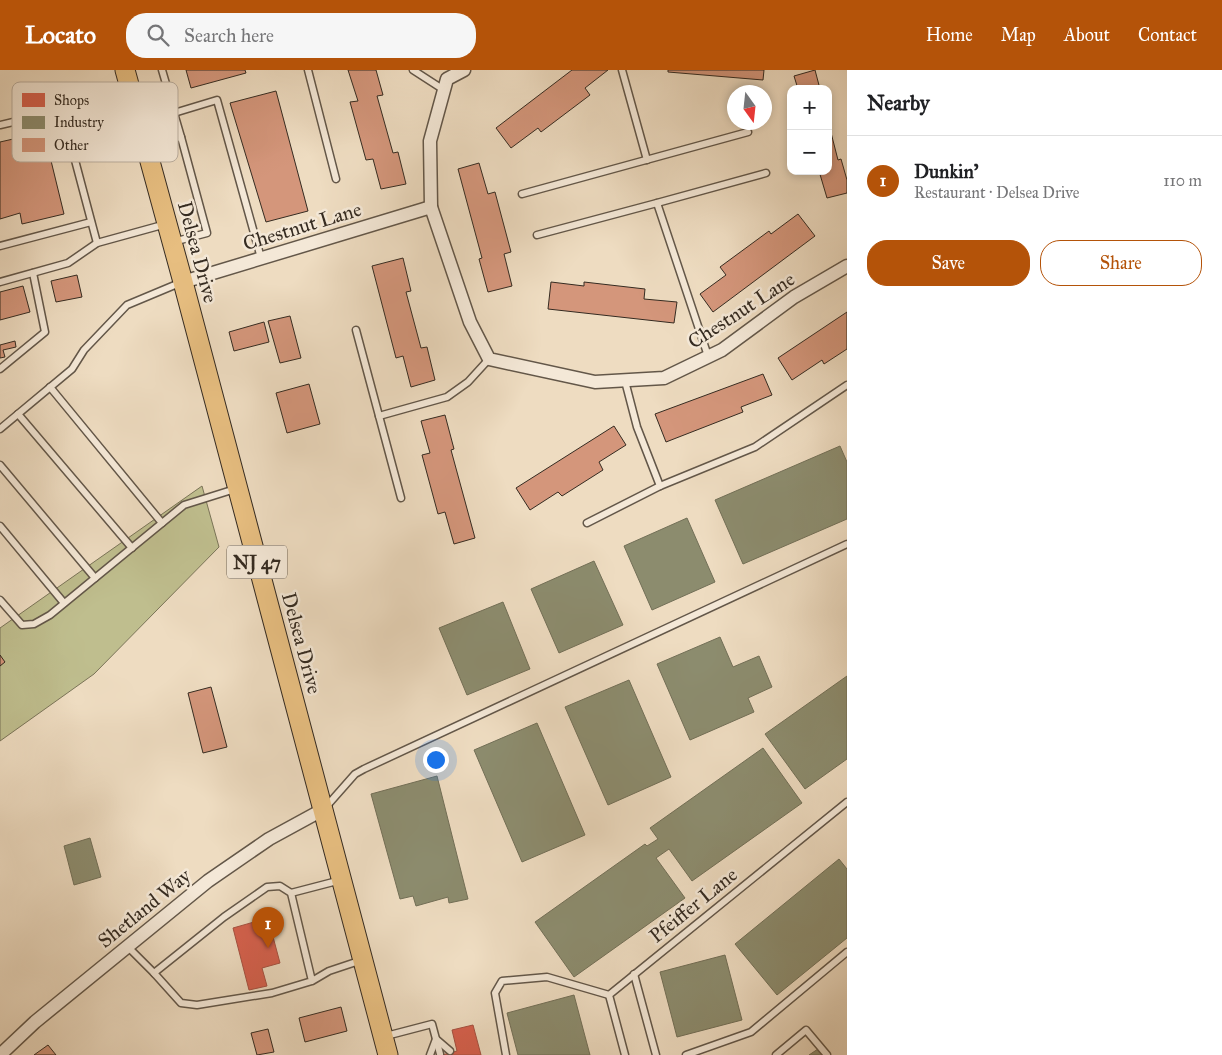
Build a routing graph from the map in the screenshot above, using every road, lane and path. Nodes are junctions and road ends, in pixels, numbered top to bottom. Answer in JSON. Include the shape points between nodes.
{"nodes":[{"id":1,"x":124,"y":70,"type":"edge"},
{"id":2,"x":308,"y":70,"type":"edge"},
{"id":3,"x":413,"y":70,"type":"edge"},
{"id":4,"x":464,"y":70,"type":"edge"},
{"id":5,"x":622,"y":70,"type":"edge"},
{"id":6,"x":128,"y":82,"type":"edge"},
{"id":7,"x":444,"y":90,"type":"junction"},
{"id":8,"x":178,"y":112,"type":"edge"},
{"id":9,"x":178,"y":127,"type":"edge"},
{"id":10,"x":748,"y":132,"type":"dead end"},
{"id":11,"x":181,"y":137,"type":"junction"},
{"id":12,"x":178,"y":138,"type":"edge"},
{"id":13,"x":648,"y":160,"type":"junction"},
{"id":14,"x":75,"y":162,"type":"edge"},
{"id":15,"x":150,"y":162,"type":"edge"},
{"id":16,"x":766,"y":172,"type":"dead end"},
{"id":17,"x":336,"y":179,"type":"dead end"},
{"id":18,"x":522,"y":194,"type":"dead end"},
{"id":19,"x":657,"y":203,"type":"junction"},
{"id":20,"x":431,"y":207,"type":"junction"},
{"id":21,"x":91,"y":222,"type":"junction"},
{"id":22,"x":167,"y":224,"type":"junction"},
{"id":23,"x":537,"y":235,"type":"dead end"},
{"id":24,"x":97,"y":243,"type":"junction"},
{"id":25,"x":172,"y":243,"type":"junction"},
{"id":26,"x":0,"y":246,"type":"edge"},
{"id":27,"x":261,"y":258,"type":"junction"},
{"id":28,"x":847,"y":266,"type":"edge"},
{"id":29,"x":33,"y":273,"type":"junction"},
{"id":30,"x":0,"y":282,"type":"edge"},
{"id":31,"x":183,"y":282,"type":"junction"},
{"id":32,"x":356,"y":330,"type":"dead end"},
{"id":33,"x":708,"y":356,"type":"junction"},
{"id":34,"x":489,"y":359,"type":"junction"},
{"id":35,"x":0,"y":369,"type":"edge"},
{"id":36,"x":625,"y":381,"type":"junction"},
{"id":37,"x":847,"y":385,"type":"edge"},
{"id":38,"x":50,"y":387,"type":"junction"},
{"id":39,"x":18,"y":414,"type":"junction"},
{"id":40,"x":379,"y":416,"type":"junction"},
{"id":41,"x":0,"y":429,"type":"edge"},
{"id":42,"x":0,"y":465,"type":"edge"},
{"id":43,"x":660,"y":486,"type":"junction"},
{"id":44,"x":237,"y":488,"type":"junction"},
{"id":45,"x":401,"y":498,"type":"dead end"},
{"id":46,"x":162,"y":523,"type":"junction"},
{"id":47,"x":588,"y":523,"type":"dead end"},
{"id":48,"x":0,"y":526,"type":"edge"},
{"id":49,"x":847,"y":544,"type":"edge"},
{"id":50,"x":132,"y":548,"type":"junction"},
{"id":51,"x":95,"y":578,"type":"junction"},
{"id":52,"x":0,"y":600,"type":"edge"},
{"id":53,"x":64,"y":603,"type":"junction"},
{"id":54,"x":847,"y":802,"type":"edge"},
{"id":55,"x":324,"y":809,"type":"junction"},
{"id":56,"x":342,"y":879,"type":"junction"},
{"id":57,"x":290,"y":893,"type":"junction"},
{"id":58,"x":127,"y":946,"type":"junction"},
{"id":59,"x":847,"y":952,"type":"edge"},
{"id":60,"x":362,"y":960,"type":"junction"},
{"id":61,"x":155,"y":974,"type":"junction"},
{"id":62,"x":634,"y":974,"type":"junction"},
{"id":63,"x":312,"y":981,"type":"junction"},
{"id":64,"x":609,"y":995,"type":"junction"},
{"id":65,"x":436,"y":1039,"type":"junction"},
{"id":66,"x":385,"y":1046,"type":"edge"},
{"id":67,"x":450,"y":1051,"type":"dead end"},
{"id":68,"x":440,"y":1054,"type":"dead end"},
{"id":69,"x":0,"y":1055,"type":"edge"},
{"id":70,"x":430,"y":1055,"type":"edge"},
{"id":71,"x":506,"y":1055,"type":"edge"},
{"id":72,"x":625,"y":1055,"type":"edge"},
{"id":73,"x":656,"y":1055,"type":"edge"},
{"id":74,"x":686,"y":1055,"type":"edge"},
{"id":75,"x":776,"y":1055,"type":"edge"},
{"id":76,"x":827,"y":1055,"type":"edge"}],
"edges":[{"from":1,"to":6,"type":"main road","name":"Delsea Drive","number":"NJ 47"},
{"from":2,"to":17,"type":"lane"},
{"from":3,"to":7,"type":"lane"},
{"from":4,"to":7,"type":"street","via":[[447,79]]},
{"from":5,"to":13,"type":"lane"},
{"from":7,"to":20,"type":"street","via":[[430,140]]},
{"from":8,"to":27,"type":"lane","via":[[217,100]]},
{"from":9,"to":11,"type":"lane"},
{"from":10,"to":13,"type":"lane"},
{"from":11,"to":12,"type":"lane"},
{"from":11,"to":25,"type":"lane","via":[[208,233]]},
{"from":13,"to":18,"type":"lane"},
{"from":14,"to":21,"type":"lane"},
{"from":15,"to":22,"type":"main road","name":"Delsea Drive","number":"NJ 47"},
{"from":16,"to":19,"type":"lane"},
{"from":19,"to":23,"type":"lane"},
{"from":19,"to":33,"type":"lane"},
{"from":20,"to":27,"type":"street","name":"Chestnut Lane"},
{"from":20,"to":34,"type":"street","via":[[470,322]]},
{"from":21,"to":24,"type":"lane"},
{"from":21,"to":26,"type":"lane"},
{"from":22,"to":24,"type":"lane"},
{"from":22,"to":25,"type":"main road","name":"Delsea Drive","number":"NJ 47"},
{"from":24,"to":29,"type":"lane","via":[[68,263]]},
{"from":25,"to":31,"type":"main road","name":"Delsea Drive","number":"NJ 47"},
{"from":27,"to":31,"type":"street","name":"Chestnut Lane"},
{"from":28,"to":33,"type":"street","name":"Chestnut Lane","via":[[794,297],[722,350]]},
{"from":29,"to":30,"type":"lane"},
{"from":29,"to":35,"type":"lane","via":[[45,332]]},
{"from":31,"to":38,"type":"lane","via":[[127,305],[84,350],[72,369]]},
{"from":31,"to":44,"type":"main road","name":"Delsea Drive","number":"NJ 47"},
{"from":32,"to":40,"type":"lane"},
{"from":33,"to":36,"type":"street","name":"Chestnut Lane","via":[[664,378]]},
{"from":34,"to":36,"type":"street","name":"Chestnut Lane","via":[[595,382]]},
{"from":34,"to":40,"type":"lane","via":[[468,382],[447,398]]},
{"from":36,"to":43,"type":"lane","via":[[637,427]]},
{"from":37,"to":43,"type":"lane","via":[[755,447]]},
{"from":38,"to":39,"type":"lane"},
{"from":38,"to":46,"type":"lane"},
{"from":39,"to":41,"type":"lane"},
{"from":39,"to":50,"type":"lane"},
{"from":40,"to":45,"type":"lane"},
{"from":42,"to":51,"type":"lane"},
{"from":43,"to":47,"type":"lane"},
{"from":44,"to":46,"type":"lane","via":[[184,505]]},
{"from":44,"to":55,"type":"main road","name":"Delsea Drive","number":"NJ 47"},
{"from":46,"to":50,"type":"lane"},
{"from":48,"to":53,"type":"lane"},
{"from":49,"to":55,"type":"lane","via":[[364,769],[355,774]]},
{"from":50,"to":51,"type":"lane"},
{"from":51,"to":53,"type":"lane"},
{"from":52,"to":53,"type":"lane","via":[[22,625],[34,624]]},
{"from":54,"to":62,"type":"lane","name":"Pfeiffer Lane"},
{"from":55,"to":56,"type":"main road","name":"Delsea Drive","number":"NJ 47"},
{"from":55,"to":58,"type":"street","name":"Shetland Way","via":[[238,859]]},
{"from":56,"to":57,"type":"lane"},
{"from":56,"to":60,"type":"main road","name":"Delsea Drive","number":"NJ 47"},
{"from":57,"to":61,"type":"lane","via":[[280,886],[267,887],[224,917]]},
{"from":57,"to":63,"type":"lane"},
{"from":58,"to":61,"type":"lane"},
{"from":58,"to":69,"type":"street","name":"Shetland Way"},
{"from":59,"to":74,"type":"lane","via":[[751,1032]]},
{"from":60,"to":63,"type":"lane","via":[[329,971]]},
{"from":60,"to":66,"type":"main road","name":"Delsea Drive","number":"NJ 47"},
{"from":61,"to":63,"type":"lane","via":[[181,1003],[198,1005],[272,993]]},
{"from":62,"to":64,"type":"lane","name":"Pfeiffer Lane"},
{"from":62,"to":73,"type":"lane"},
{"from":64,"to":71,"type":"lane","via":[[547,977],[502,981],[495,993]]},
{"from":64,"to":72,"type":"lane"},
{"from":65,"to":66,"type":"lane","via":[[432,1024]]},
{"from":65,"to":67,"type":"lane"},
{"from":65,"to":68,"type":"lane"},
{"from":65,"to":70,"type":"lane"},
{"from":75,"to":76,"type":"lane","via":[[806,1030]]}]}
